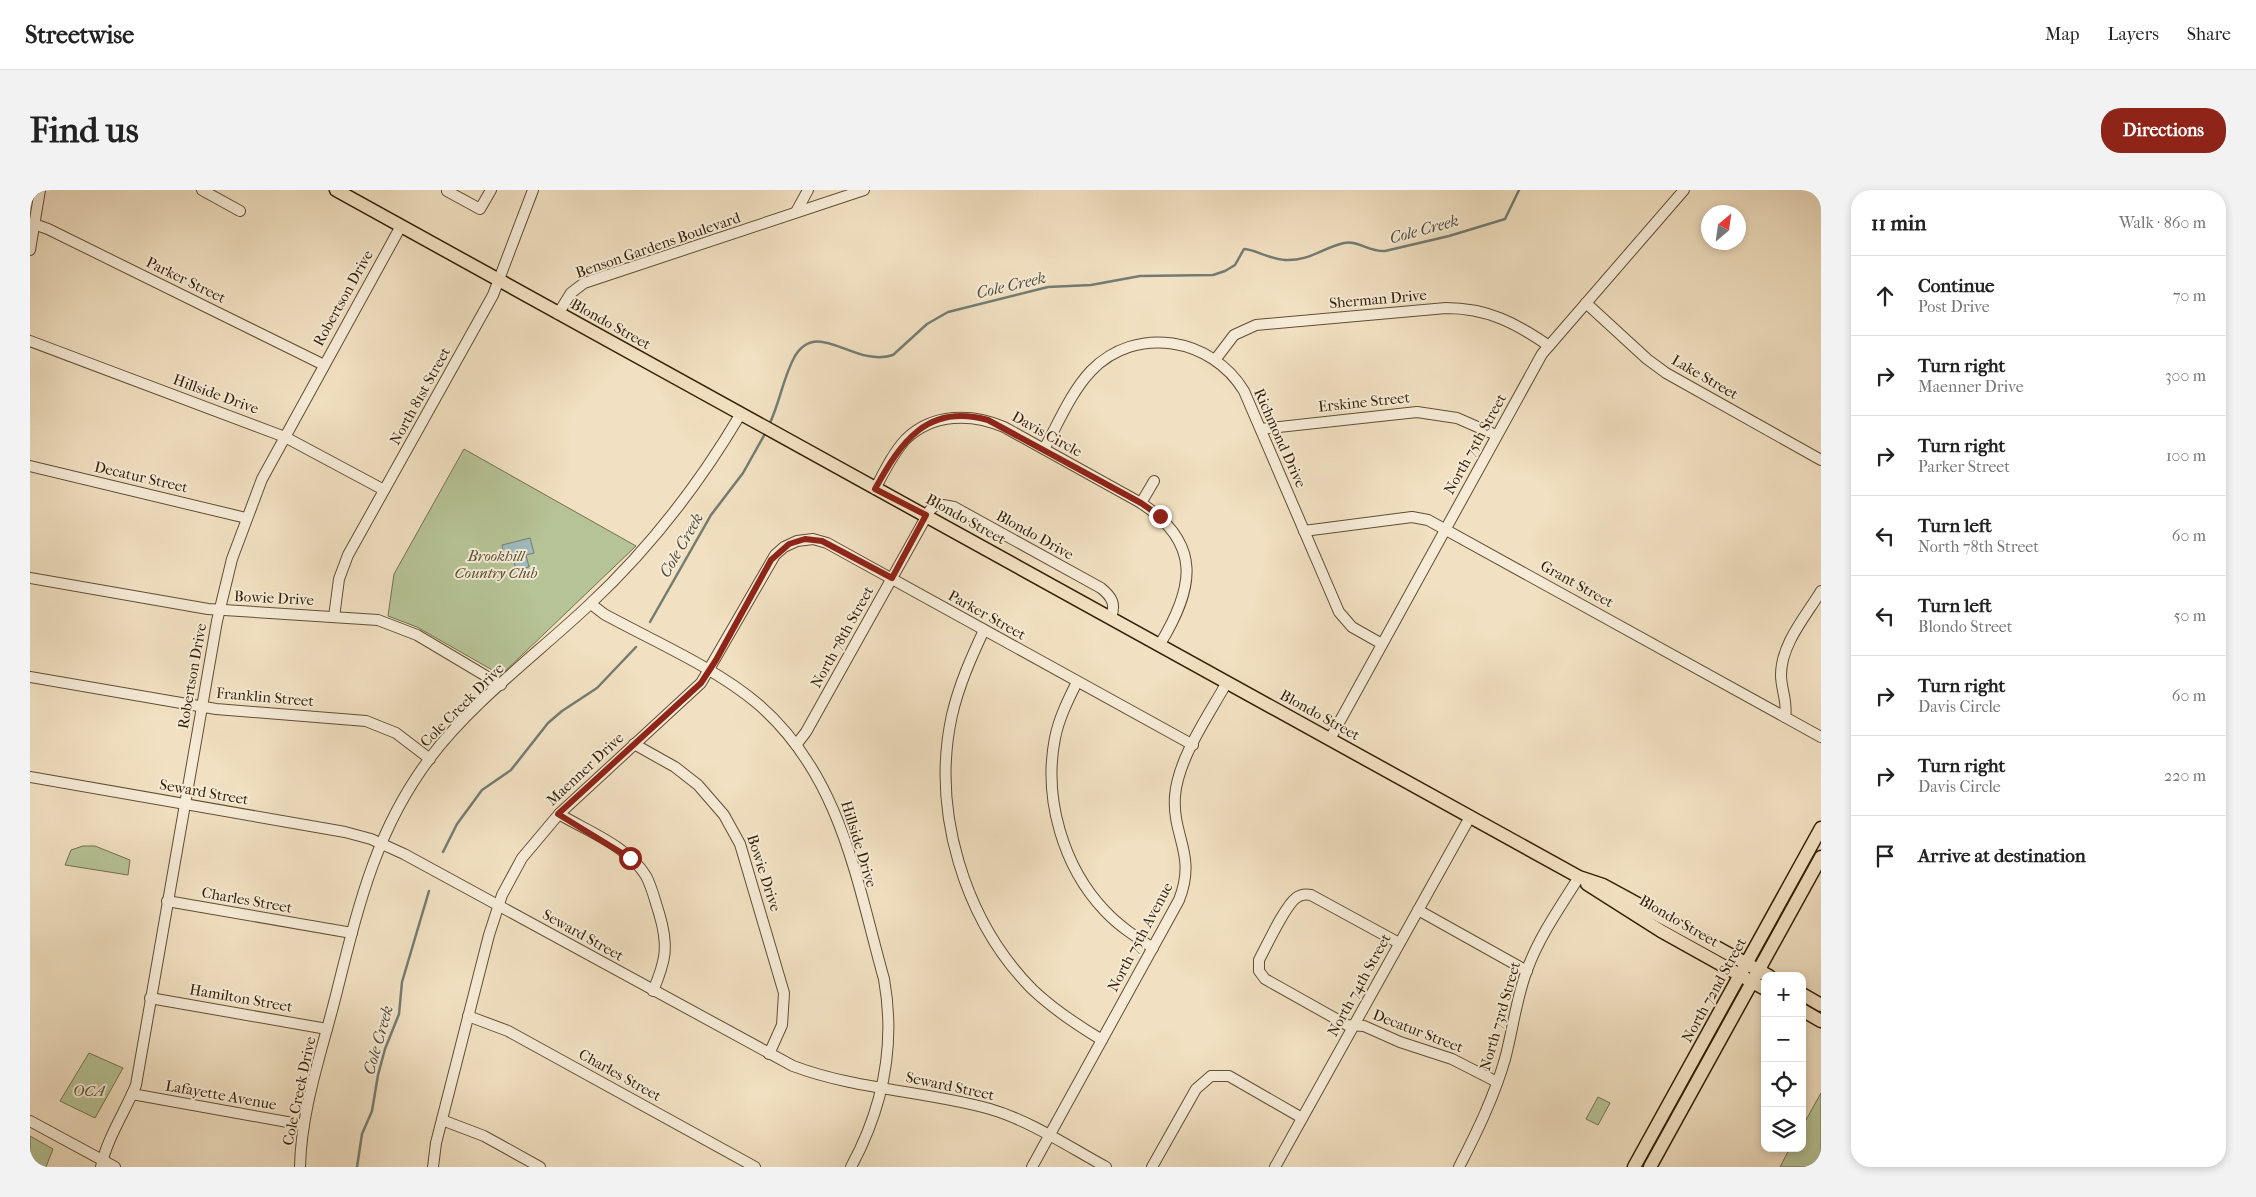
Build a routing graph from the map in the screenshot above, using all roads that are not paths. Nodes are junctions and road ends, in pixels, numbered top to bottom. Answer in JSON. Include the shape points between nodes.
{"nodes":[{"id":1,"x":40,"y":190,"type":"edge"},
{"id":2,"x":202,"y":190,"type":"edge"},
{"id":3,"x":336,"y":190,"type":"edge"},
{"id":4,"x":491,"y":190,"type":"edge"},
{"id":5,"x":534,"y":190,"type":"edge"},
{"id":6,"x":808,"y":190,"type":"edge"},
{"id":7,"x":864,"y":190,"type":"edge"},
{"id":8,"x":1684,"y":190,"type":"edge"},
{"id":9,"x":447,"y":191,"type":"edge"},
{"id":10,"x":838,"y":194,"type":"edge"},
{"id":11,"x":240,"y":211,"type":"dead end"},
{"id":12,"x":796,"y":212,"type":"junction"},
{"id":13,"x":34,"y":224,"type":"junction"},
{"id":14,"x":401,"y":226,"type":"junction"},
{"id":15,"x":30,"y":250,"type":"edge"},
{"id":16,"x":499,"y":281,"type":"junction"},
{"id":17,"x":1586,"y":303,"type":"junction"},
{"id":18,"x":558,"y":314,"type":"junction"},
{"id":19,"x":30,"y":341,"type":"edge"},
{"id":20,"x":1549,"y":346,"type":"junction"},
{"id":21,"x":1216,"y":360,"type":"junction"},
{"id":22,"x":324,"y":365,"type":"junction"},
{"id":23,"x":746,"y":418,"type":"junction"},
{"id":24,"x":1261,"y":430,"type":"junction"},
{"id":25,"x":1496,"y":435,"type":"junction"},
{"id":26,"x":284,"y":437,"type":"junction"},
{"id":27,"x":1044,"y":449,"type":"junction"},
{"id":28,"x":1821,"y":460,"type":"edge"},
{"id":29,"x":30,"y":466,"type":"edge"},
{"id":30,"x":1154,"y":481,"type":"dead end"},
{"id":31,"x":875,"y":489,"type":"junction"},
{"id":32,"x":384,"y":490,"type":"junction"},
{"id":33,"x":1141,"y":503,"type":"junction"},
{"id":34,"x":926,"y":515,"type":"junction"},
{"id":35,"x":246,"y":518,"type":"junction"},
{"id":36,"x":1446,"y":528,"type":"junction"},
{"id":37,"x":1304,"y":531,"type":"junction"},
{"id":38,"x":769,"y":564,"type":"joint"},
{"id":39,"x":30,"y":578,"type":"edge"},
{"id":40,"x":892,"y":578,"type":"junction"},
{"id":41,"x":1821,"y":591,"type":"edge"},
{"id":42,"x":590,"y":604,"type":"junction"},
{"id":43,"x":219,"y":610,"type":"junction"},
{"id":44,"x":334,"y":616,"type":"junction"},
{"id":45,"x":1111,"y":617,"type":"junction"},
{"id":46,"x":984,"y":630,"type":"junction"},
{"id":47,"x":1160,"y":644,"type":"junction"},
{"id":48,"x":1382,"y":644,"type":"junction"},
{"id":49,"x":709,"y":671,"type":"junction"},
{"id":50,"x":30,"y":677,"type":"edge"},
{"id":51,"x":1077,"y":682,"type":"junction"},
{"id":52,"x":1227,"y":682,"type":"junction"},
{"id":53,"x":501,"y":685,"type":"junction"},
{"id":54,"x":202,"y":707,"type":"junction"},
{"id":55,"x":1785,"y":717,"type":"junction"},
{"id":56,"x":1821,"y":737,"type":"edge"},
{"id":57,"x":1330,"y":739,"type":"junction"},
{"id":58,"x":634,"y":744,"type":"junction"},
{"id":59,"x":796,"y":745,"type":"junction"},
{"id":60,"x":1193,"y":745,"type":"junction"},
{"id":61,"x":430,"y":759,"type":"junction"},
{"id":62,"x":30,"y":777,"type":"edge"},
{"id":63,"x":185,"y":804,"type":"junction"},
{"id":64,"x":558,"y":814,"type":"junction"},
{"id":65,"x":1470,"y":817,"type":"junction"},
{"id":66,"x":1821,"y":828,"type":"edge"},
{"id":67,"x":381,"y":843,"type":"junction"},
{"id":68,"x":1821,"y":857,"type":"edge"},
{"id":69,"x":1580,"y":877,"type":"junction"},
{"id":70,"x":167,"y":901,"type":"junction"},
{"id":71,"x":499,"y":906,"type":"junction"},
{"id":72,"x":1418,"y":910,"type":"junction"},
{"id":73,"x":352,"y":933,"type":"junction"},
{"id":74,"x":1399,"y":943,"type":"junction"},
{"id":75,"x":1153,"y":948,"type":"junction"},
{"id":76,"x":1747,"y":964,"type":"junction"},
{"id":77,"x":1527,"y":971,"type":"junction"},
{"id":78,"x":1762,"y":972,"type":"edge"},
{"id":79,"x":1764,"y":972,"type":"edge"},
{"id":80,"x":1740,"y":975,"type":"junction"},
{"id":81,"x":1761,"y":975,"type":"edge"},
{"id":82,"x":1752,"y":982,"type":"junction"},
{"id":83,"x":1761,"y":987,"type":"edge"},
{"id":84,"x":653,"y":991,"type":"junction"},
{"id":85,"x":1806,"y":996,"type":"edge"},
{"id":86,"x":150,"y":998,"type":"junction"},
{"id":87,"x":1821,"y":1005,"type":"edge"},
{"id":88,"x":1806,"y":1012,"type":"edge"},
{"id":89,"x":468,"y":1016,"type":"junction"},
{"id":90,"x":1821,"y":1021,"type":"edge"},
{"id":91,"x":1354,"y":1025,"type":"junction"},
{"id":92,"x":328,"y":1028,"type":"junction"},
{"id":93,"x":1102,"y":1040,"type":"junction"},
{"id":94,"x":769,"y":1054,"type":"junction"},
{"id":95,"x":1497,"y":1082,"type":"junction"},
{"id":96,"x":883,"y":1088,"type":"junction"},
{"id":97,"x":132,"y":1094,"type":"junction"},
{"id":98,"x":1302,"y":1118,"type":"junction"},
{"id":99,"x":442,"y":1120,"type":"junction"},
{"id":100,"x":30,"y":1121,"type":"edge"},
{"id":101,"x":304,"y":1125,"type":"junction"},
{"id":102,"x":1049,"y":1136,"type":"junction"},
{"id":103,"x":102,"y":1164,"type":"edge"},
{"id":104,"x":115,"y":1167,"type":"edge"},
{"id":105,"x":300,"y":1167,"type":"edge"},
{"id":106,"x":433,"y":1167,"type":"edge"},
{"id":107,"x":540,"y":1167,"type":"edge"},
{"id":108,"x":755,"y":1167,"type":"edge"},
{"id":109,"x":851,"y":1167,"type":"edge"},
{"id":110,"x":1032,"y":1167,"type":"edge"},
{"id":111,"x":1106,"y":1167,"type":"edge"},
{"id":112,"x":1152,"y":1167,"type":"edge"},
{"id":113,"x":1275,"y":1167,"type":"edge"},
{"id":114,"x":1459,"y":1167,"type":"edge"},
{"id":115,"x":1634,"y":1167,"type":"edge"},
{"id":116,"x":1650,"y":1167,"type":"edge"}],
"edges":[{"from":1,"to":13,"type":"street"},
{"from":2,"to":11,"type":"street"},
{"from":3,"to":14,"type":"main road","name":"Blondo Street"},
{"from":4,"to":9,"type":"street","via":[[480,209]]},
{"from":5,"to":16,"type":"street","name":"North 81st Street"},
{"from":6,"to":12,"type":"street"},
{"from":7,"to":10,"type":"street","name":"Benson Gardens Boulevard"},
{"from":8,"to":17,"type":"street","name":"North 75th Street"},
{"from":10,"to":12,"type":"street","name":"Benson Gardens Boulevard"},
{"from":12,"to":18,"type":"street","name":"Benson Gardens Boulevard","via":[[584,283],[571,293]]},
{"from":13,"to":15,"type":"street"},
{"from":13,"to":22,"type":"street","name":"Parker Street"},
{"from":14,"to":16,"type":"main road","name":"Blondo Street"},
{"from":14,"to":22,"type":"street","name":"Robertson Drive"},
{"from":16,"to":18,"type":"main road","name":"Blondo Street"},
{"from":16,"to":32,"type":"street","name":"North 81st Street"},
{"from":17,"to":20,"type":"street","name":"North 75th Street"},
{"from":17,"to":28,"type":"street","name":"Lake Street","via":[[1666,373]]},
{"from":18,"to":23,"type":"main road","name":"Blondo Street"},
{"from":19,"to":26,"type":"street","name":"Hillside Drive"},
{"from":20,"to":21,"type":"street","name":"Sherman Drive","via":[[1497,316],[1471,309],[1446,308],[1256,325],[1234,336]]},
{"from":20,"to":25,"type":"street","name":"North 75th Street"},
{"from":21,"to":24,"type":"street","name":"Richmond Drive","via":[[1239,383]]},
{"from":21,"to":27,"type":"street","name":"Richmond Drive","via":[[1192,348],[1166,342],[1140,344],[1115,353],[1084,379]]},
{"from":22,"to":26,"type":"street","name":"Robertson Drive"},
{"from":23,"to":31,"type":"main road","name":"Blondo Street"},
{"from":23,"to":42,"type":"street","name":"Cole Creek Drive","via":[[675,514]]},
{"from":24,"to":25,"type":"street","name":"Erskine Street","via":[[1417,412],[1457,418]]},
{"from":24,"to":37,"type":"street","name":"Richmond Drive"},
{"from":25,"to":36,"type":"street","name":"North 75th Street"},
{"from":26,"to":32,"type":"street","name":"Hillside Drive"},
{"from":26,"to":35,"type":"street","name":"Robertson Drive"},
{"from":27,"to":31,"type":"street","name":"Davis Circle","via":[[988,420],[952,418],[926,426],[906,439]]},
{"from":27,"to":33,"type":"street","name":"Davis Circle"},
{"from":29,"to":35,"type":"street","name":"Decatur Street"},
{"from":30,"to":33,"type":"street"},
{"from":31,"to":34,"type":"main road","name":"Blondo Street"},
{"from":32,"to":44,"type":"street","name":"North 81st Street","via":[[345,562]]},
{"from":33,"to":47,"type":"street","name":"Davis Circle","via":[[1172,529],[1186,565],[1184,598]]},
{"from":34,"to":40,"type":"street","name":"North 78th Street"},
{"from":34,"to":45,"type":"main road","name":"Blondo Street"},
{"from":34,"to":45,"type":"street","name":"Blondo Drive","via":[[933,506],[941,503],[954,507],[1101,588],[1114,604]]},
{"from":35,"to":43,"type":"street","name":"Robertson Drive"},
{"from":36,"to":37,"type":"street","name":"Grant Street","via":[[1412,517]]},
{"from":36,"to":48,"type":"street","name":"North 75th Street"},
{"from":36,"to":55,"type":"street","name":"Grant Street"},
{"from":37,"to":48,"type":"street","name":"Richmond Drive","via":[[1339,612],[1352,627]]},
{"from":38,"to":40,"type":"street","name":"Parker Street","via":[[789,544],[813,539],[827,543]]},
{"from":38,"to":49,"type":"street","name":"Maenner Drive"},
{"from":39,"to":43,"type":"street","name":"Bowie Drive"},
{"from":40,"to":46,"type":"street","name":"Parker Street"},
{"from":40,"to":59,"type":"street","name":"North 78th Street"},
{"from":41,"to":55,"type":"street","via":[[1785,653],[1781,674]]},
{"from":42,"to":49,"type":"street","name":"Hillside Drive"},
{"from":42,"to":53,"type":"street","name":"Cole Creek Drive"},
{"from":43,"to":44,"type":"street","name":"Bowie Drive"},
{"from":43,"to":54,"type":"street","name":"Robertson Drive"},
{"from":44,"to":53,"type":"street","name":"Bowie Drive","via":[[378,620],[405,629]]},
{"from":45,"to":47,"type":"main road","name":"Blondo Street"},
{"from":46,"to":51,"type":"street","name":"Parker Street"},
{"from":46,"to":93,"type":"street","via":[[959,689],[947,747],[947,804],[960,866],[982,920],[1012,967],[1052,1007]]},
{"from":47,"to":52,"type":"main road","name":"Blondo Street"},
{"from":48,"to":57,"type":"street","name":"North 75th Street"},
{"from":49,"to":58,"type":"street","name":"Maenner Drive","via":[[701,683]]},
{"from":49,"to":59,"type":"street","name":"Hillside Drive","via":[[758,704]]},
{"from":50,"to":54,"type":"street","name":"Franklin Street"},
{"from":51,"to":60,"type":"street","name":"Parker Street"},
{"from":51,"to":75,"type":"street","via":[[1060,718],[1052,756],[1052,791],[1060,830],[1075,869],[1095,900],[1119,925]]},
{"from":52,"to":57,"type":"main road","name":"Blondo Street"},
{"from":52,"to":60,"type":"street","name":"North 75th Avenue"},
{"from":53,"to":61,"type":"street","name":"Cole Creek Drive","via":[[454,730]]},
{"from":54,"to":61,"type":"street","name":"Franklin Street","via":[[366,721],[396,733]]},
{"from":54,"to":63,"type":"street","name":"Robertson Drive"},
{"from":55,"to":56,"type":"street","name":"Grant Street"},
{"from":57,"to":65,"type":"main road","name":"Blondo Street"},
{"from":58,"to":64,"type":"street","name":"Maenner Drive"},
{"from":58,"to":94,"type":"street","name":"Bowie Drive","via":[[675,767],[698,785],[724,815],[740,844],[784,993],[782,1025]]},
{"from":59,"to":96,"type":"street","name":"Hillside Drive","via":[[820,780],[836,814],[884,979],[889,1028]]},
{"from":60,"to":75,"type":"street","name":"North 75th Avenue","via":[[1180,771],[1175,796],[1176,817],[1185,852],[1185,880],[1179,900]]},
{"from":61,"to":67,"type":"street","name":"Cole Creek Drive","via":[[403,799]]},
{"from":62,"to":63,"type":"street","name":"Seward Street"},
{"from":63,"to":67,"type":"street","name":"Seward Street","via":[[345,832]]},
{"from":63,"to":70,"type":"street","name":"Robertson Drive"},
{"from":64,"to":71,"type":"street","name":"Maenner Drive","via":[[522,858]]},
{"from":64,"to":84,"type":"street","via":[[630,858],[646,877],[666,946],[665,960]]},
{"from":65,"to":69,"type":"main road","name":"Blondo Street"},
{"from":65,"to":72,"type":"street","name":"North 74th Street"},
{"from":66,"to":76,"type":"main road","name":"North 72nd Street"},
{"from":67,"to":71,"type":"street","name":"Seward Street"},
{"from":67,"to":73,"type":"street","name":"Cole Creek Drive"},
{"from":68,"to":79,"type":"main road","name":"North 72nd Street"},
{"from":69,"to":76,"type":"main road","name":"Blondo Street","via":[[1603,885]]},
{"from":69,"to":77,"type":"street","name":"North 73rd Street","via":[[1548,927]]},
{"from":69,"to":80,"type":"main road","name":"Blondo Street","via":[[1596,892]]},
{"from":70,"to":73,"type":"street","name":"Charles Street"},
{"from":70,"to":86,"type":"street","name":"Robertson Drive"},
{"from":71,"to":84,"type":"street","name":"Seward Street"},
{"from":71,"to":89,"type":"street","name":"Maenner Drive"},
{"from":72,"to":74,"type":"street","name":"North 74th Street"},
{"from":72,"to":77,"type":"street"},
{"from":73,"to":92,"type":"street","name":"Cole Creek Drive"},
{"from":74,"to":91,"type":"street","name":"North 74th Street"},
{"from":74,"to":91,"type":"street","name":"Decatur Street","via":[[1306,894],[1291,903],[1259,960],[1265,979],[1347,1025]]},
{"from":75,"to":93,"type":"street","name":"North 75th Avenue"},
{"from":76,"to":78,"type":"main road","name":"Blondo Street"},
{"from":76,"to":80,"type":"main road","name":"North 72nd Street"},
{"from":77,"to":95,"type":"street","name":"North 73rd Street"},
{"from":80,"to":82,"type":"main road","name":"Blondo Street"},
{"from":80,"to":115,"type":"main road","name":"North 72nd Street"},
{"from":81,"to":82,"type":"main road","name":"North 72nd Street"},
{"from":82,"to":83,"type":"main road","name":"Blondo Street"},
{"from":82,"to":116,"type":"main road","name":"North 72nd Street"},
{"from":84,"to":94,"type":"street","name":"Seward Street"},
{"from":85,"to":87,"type":"main road"},
{"from":86,"to":92,"type":"street","name":"Hamilton Street"},
{"from":86,"to":97,"type":"street","name":"Robertson Drive"},
{"from":88,"to":90,"type":"main road"},
{"from":89,"to":99,"type":"street","name":"Maenner Drive"},
{"from":89,"to":108,"type":"street","name":"Charles Street","via":[[508,1031]]},
{"from":91,"to":95,"type":"street","name":"Decatur Street","via":[[1452,1059]]},
{"from":91,"to":98,"type":"street","name":"North 74th Street"},
{"from":92,"to":101,"type":"street","name":"Cole Creek Drive"},
{"from":93,"to":102,"type":"street","name":"North 75th Avenue"},
{"from":94,"to":96,"type":"street","name":"Seward Street","via":[[815,1074]]},
{"from":95,"to":114,"type":"street","name":"North 73rd Street"},
{"from":96,"to":102,"type":"street","name":"Seward Street","via":[[990,1109]]},
{"from":96,"to":109,"type":"street","name":"Hillside Drive","via":[[866,1137]]},
{"from":97,"to":101,"type":"street","name":"Lafayette Avenue"},
{"from":97,"to":103,"type":"street","name":"Robertson Drive","via":[[105,1149]]},
{"from":98,"to":112,"type":"street","via":[[1228,1076],[1211,1076],[1200,1083]]},
{"from":98,"to":113,"type":"street","name":"North 74th Street"},
{"from":99,"to":106,"type":"street","name":"Maenner Drive"},
{"from":99,"to":107,"type":"street","via":[[484,1136]]},
{"from":100,"to":103,"type":"street"},
{"from":101,"to":105,"type":"street","name":"Cole Creek Drive"},
{"from":102,"to":110,"type":"street","name":"North 75th Avenue"},
{"from":102,"to":111,"type":"street","name":"Seward Street"},
{"from":103,"to":104,"type":"street"}]}
